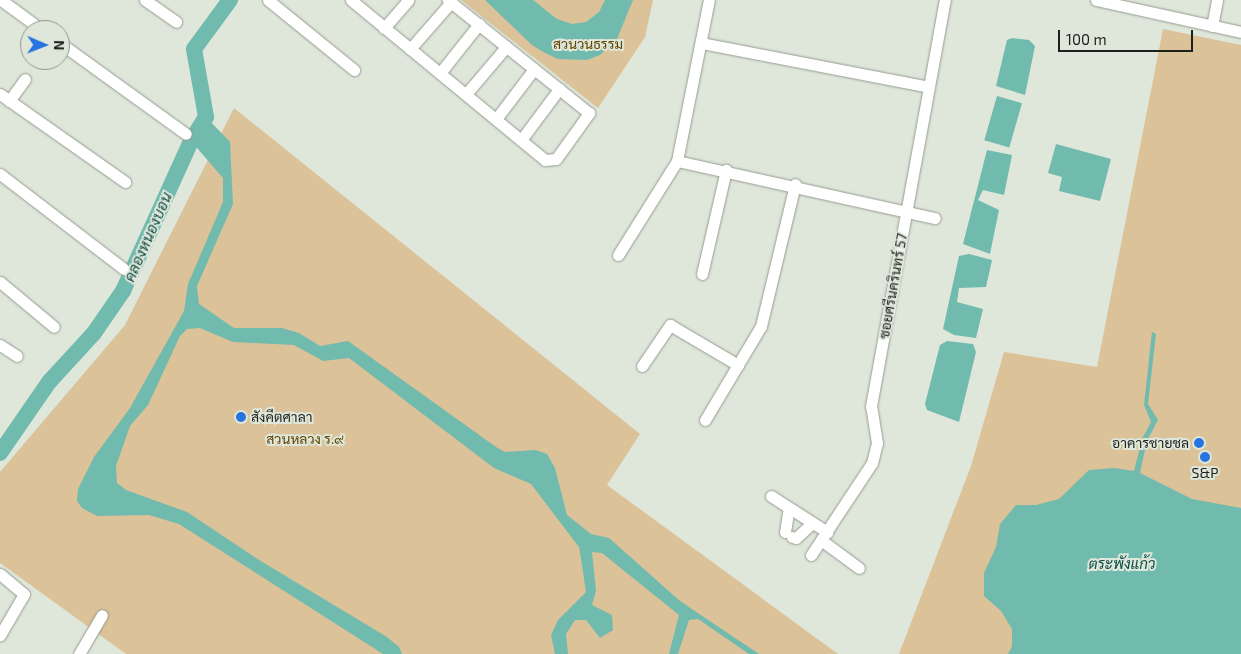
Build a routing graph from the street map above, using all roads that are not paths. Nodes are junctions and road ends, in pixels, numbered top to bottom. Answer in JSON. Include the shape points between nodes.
{"nodes":[{"id":1,"x":0,"y":0,"type":"edge"},
{"id":2,"x":145,"y":0,"type":"edge"},
{"id":3,"x":268,"y":0,"type":"edge"},
{"id":4,"x":408,"y":0,"type":"edge"},
{"id":5,"x":709,"y":0,"type":"edge"},
{"id":6,"x":945,"y":0,"type":"edge"},
{"id":7,"x":1096,"y":0,"type":"edge"},
{"id":8,"x":1217,"y":0,"type":"edge"},
{"id":9,"x":450,"y":1,"type":"edge"},
{"id":10,"x":356,"y":2,"type":"edge"},
{"id":11,"x":28,"y":20,"type":"edge"},
{"id":12,"x":176,"y":22,"type":"dead end"},
{"id":13,"x":479,"y":24,"type":"junction"},
{"id":14,"x":1212,"y":26,"type":"junction"},
{"id":15,"x":384,"y":28,"type":"junction"},
{"id":16,"x":1241,"y":32,"type":"edge"},
{"id":17,"x":701,"y":43,"type":"junction"},
{"id":18,"x":506,"y":47,"type":"junction"},
{"id":19,"x":410,"y":49,"type":"junction"},
{"id":20,"x":70,"y":50,"type":"edge"},
{"id":21,"x":534,"y":69,"type":"junction"},
{"id":22,"x":354,"y":70,"type":"dead end"},
{"id":23,"x":440,"y":73,"type":"junction"},
{"id":24,"x":25,"y":79,"type":"dead end"},
{"id":25,"x":929,"y":87,"type":"junction"},
{"id":26,"x":559,"y":89,"type":"junction"},
{"id":27,"x":466,"y":94,"type":"junction"},
{"id":28,"x":4,"y":98,"type":"edge"},
{"id":29,"x":496,"y":119,"type":"junction"},
{"id":30,"x":186,"y":134,"type":"dead end"},
{"id":31,"x":521,"y":140,"type":"junction"},
{"id":32,"x":677,"y":161,"type":"junction"},
{"id":33,"x":726,"y":170,"type":"junction"},
{"id":34,"x":0,"y":174,"type":"edge"},
{"id":35,"x":125,"y":182,"type":"dead end"},
{"id":36,"x":796,"y":184,"type":"junction"},
{"id":37,"x":907,"y":210,"type":"junction"},
{"id":38,"x":935,"y":218,"type":"dead end"},
{"id":39,"x":618,"y":255,"type":"dead end"},
{"id":40,"x":124,"y":268,"type":"dead end"},
{"id":41,"x":702,"y":274,"type":"dead end"},
{"id":42,"x":0,"y":282,"type":"edge"},
{"id":43,"x":54,"y":327,"type":"dead end"},
{"id":44,"x":0,"y":345,"type":"edge"},
{"id":45,"x":17,"y":356,"type":"dead end"},
{"id":46,"x":738,"y":365,"type":"junction"},
{"id":47,"x":642,"y":366,"type":"dead end"},
{"id":48,"x":706,"y":420,"type":"dead end"},
{"id":49,"x":771,"y":496,"type":"dead end"},
{"id":50,"x":789,"y":508,"type":"junction"},
{"id":51,"x":812,"y":523,"type":"junction"},
{"id":52,"x":824,"y":536,"type":"junction"},
{"id":53,"x":811,"y":555,"type":"dead end"},
{"id":54,"x":859,"y":568,"type":"dead end"},
{"id":55,"x":0,"y":574,"type":"edge"},
{"id":56,"x":102,"y":615,"type":"dead end"},
{"id":57,"x":0,"y":635,"type":"edge"},
{"id":58,"x":79,"y":654,"type":"edge"}],
"edges":[{"from":1,"to":11,"type":"street"},
{"from":2,"to":12,"type":"street"},
{"from":3,"to":22,"type":"street"},
{"from":4,"to":15,"type":"street"},
{"from":5,"to":17,"type":"street"},
{"from":6,"to":25,"type":"street","name":"ซอยศรีนครินทร์ 57"},
{"from":7,"to":14,"type":"street"},
{"from":8,"to":14,"type":"street"},
{"from":9,"to":13,"type":"street"},
{"from":9,"to":19,"type":"street"},
{"from":10,"to":15,"type":"street"},
{"from":13,"to":18,"type":"street"},
{"from":13,"to":23,"type":"street"},
{"from":14,"to":16,"type":"street"},
{"from":15,"to":19,"type":"street"},
{"from":17,"to":25,"type":"street"},
{"from":17,"to":32,"type":"street"},
{"from":18,"to":21,"type":"street"},
{"from":18,"to":27,"type":"street"},
{"from":19,"to":23,"type":"street"},
{"from":20,"to":30,"type":"street"},
{"from":21,"to":26,"type":"street"},
{"from":21,"to":29,"type":"street"},
{"from":23,"to":27,"type":"street"},
{"from":24,"to":28,"type":"street"},
{"from":25,"to":37,"type":"street","name":"ซอยศรีนครินทร์ 57"},
{"from":26,"to":31,"type":"street"},
{"from":26,"to":31,"type":"street","via":[[589,113],[556,159],[545,160]]},
{"from":27,"to":29,"type":"street"},
{"from":28,"to":35,"type":"street"},
{"from":29,"to":31,"type":"street"},
{"from":32,"to":33,"type":"street"},
{"from":32,"to":39,"type":"street"},
{"from":33,"to":36,"type":"street"},
{"from":33,"to":41,"type":"street"},
{"from":34,"to":40,"type":"street"},
{"from":36,"to":37,"type":"street"},
{"from":36,"to":46,"type":"street","via":[[761,326]]},
{"from":37,"to":38,"type":"street"},
{"from":37,"to":52,"type":"street","name":"ซอยศรีนครินทร์ 57","via":[[871,406],[877,443],[874,456]]},
{"from":42,"to":43,"type":"street"},
{"from":44,"to":45,"type":"street"},
{"from":46,"to":47,"type":"street","via":[[670,325]]},
{"from":46,"to":48,"type":"street"},
{"from":49,"to":50,"type":"street"},
{"from":50,"to":51,"type":"street"},
{"from":50,"to":51,"type":"street","via":[[788,535],[796,538]]},
{"from":51,"to":52,"type":"street"},
{"from":52,"to":53,"type":"street","name":"ซอยศรีนครินทร์ 57"},
{"from":52,"to":54,"type":"street"},
{"from":55,"to":57,"type":"street","via":[[24,594]]},
{"from":56,"to":58,"type":"street"}]}
